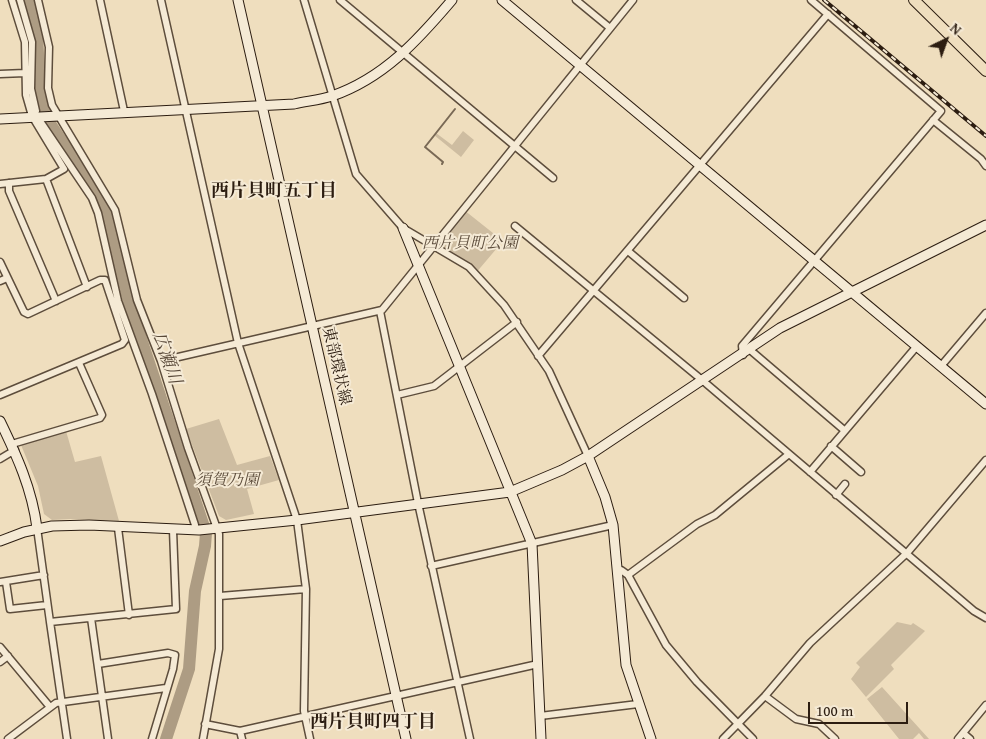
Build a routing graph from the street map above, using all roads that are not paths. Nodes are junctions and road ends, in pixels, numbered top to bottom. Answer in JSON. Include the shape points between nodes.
{"nodes":[{"id":1,"x":12,"y":0,"type":"edge"},
{"id":2,"x":20,"y":0,"type":"edge"},
{"id":3,"x":38,"y":0,"type":"edge"},
{"id":4,"x":100,"y":0,"type":"edge"},
{"id":5,"x":161,"y":0,"type":"edge"},
{"id":6,"x":238,"y":0,"type":"edge"},
{"id":7,"x":304,"y":0,"type":"edge"},
{"id":8,"x":340,"y":0,"type":"edge"},
{"id":9,"x":452,"y":0,"type":"edge"},
{"id":10,"x":502,"y":0,"type":"edge"},
{"id":11,"x":576,"y":0,"type":"edge"},
{"id":12,"x":633,"y":0,"type":"edge"},
{"id":13,"x":811,"y":0,"type":"edge"},
{"id":14,"x":914,"y":0,"type":"edge"},
{"id":15,"x":828,"y":14,"type":"junction"},
{"id":16,"x":610,"y":28,"type":"junction"},
{"id":17,"x":404,"y":53,"type":"junction"},
{"id":18,"x":580,"y":64,"type":"junction"},
{"id":19,"x":984,"y":65,"type":"edge"},
{"id":20,"x":25,"y":73,"type":"junction"},
{"id":21,"x":0,"y":74,"type":"edge"},
{"id":22,"x":331,"y":96,"type":"junction"},
{"id":23,"x":260,"y":104,"type":"junction"},
{"id":24,"x":186,"y":110,"type":"junction"},
{"id":25,"x":124,"y":112,"type":"junction"},
{"id":26,"x":55,"y":114,"type":"junction"},
{"id":27,"x":37,"y":116,"type":"junction"},
{"id":28,"x":0,"y":119,"type":"edge"},
{"id":29,"x":933,"y":120,"type":"junction"},
{"id":30,"x":514,"y":146,"type":"junction"},
{"id":31,"x":701,"y":165,"type":"junction"},
{"id":32,"x":986,"y":166,"type":"edge"},
{"id":33,"x":553,"y":178,"type":"dead end"},
{"id":34,"x":46,"y":179,"type":"junction"},
{"id":35,"x":9,"y":183,"type":"junction"},
{"id":36,"x":0,"y":184,"type":"edge"},
{"id":37,"x":986,"y":225,"type":"edge"},
{"id":38,"x":515,"y":226,"type":"dead end"},
{"id":39,"x":403,"y":228,"type":"junction"},
{"id":40,"x":433,"y":247,"type":"junction"},
{"id":41,"x":628,"y":251,"type":"junction"},
{"id":42,"x":815,"y":260,"type":"junction"},
{"id":43,"x":0,"y":262,"type":"edge"},
{"id":44,"x":418,"y":264,"type":"junction"},
{"id":45,"x":7,"y":278,"type":"junction"},
{"id":46,"x":0,"y":281,"type":"edge"},
{"id":47,"x":87,"y":286,"type":"junction"},
{"id":48,"x":594,"y":292,"type":"junction"},
{"id":49,"x":852,"y":292,"type":"junction"},
{"id":50,"x":684,"y":298,"type":"dead end"},
{"id":51,"x":56,"y":301,"type":"junction"},
{"id":52,"x":380,"y":311,"type":"junction"},
{"id":53,"x":986,"y":313,"type":"edge"},
{"id":54,"x":517,"y":322,"type":"junction"},
{"id":55,"x":312,"y":327,"type":"junction"},
{"id":56,"x":238,"y":343,"type":"junction"},
{"id":57,"x":917,"y":346,"type":"junction"},
{"id":58,"x":746,"y":352,"type":"junction"},
{"id":59,"x":538,"y":356,"type":"junction"},
{"id":60,"x":162,"y":361,"type":"junction"},
{"id":61,"x":79,"y":362,"type":"junction"},
{"id":62,"x":460,"y":366,"type":"junction"},
{"id":63,"x":941,"y":366,"type":"junction"},
{"id":64,"x":702,"y":380,"type":"junction"},
{"id":65,"x":0,"y":395,"type":"edge"},
{"id":66,"x":397,"y":395,"type":"junction"},
{"id":67,"x":986,"y":404,"type":"edge"},
{"id":68,"x":0,"y":422,"type":"edge"},
{"id":69,"x":844,"y":430,"type":"junction"},
{"id":70,"x":831,"y":446,"type":"junction"},
{"id":71,"x":13,"y":448,"type":"junction"},
{"id":72,"x":789,"y":454,"type":"junction"},
{"id":73,"x":588,"y":456,"type":"junction"},
{"id":74,"x":0,"y":459,"type":"edge"},
{"id":75,"x":986,"y":460,"type":"edge"},
{"id":76,"x":810,"y":472,"type":"junction"},
{"id":77,"x":861,"y":472,"type":"dead end"},
{"id":78,"x":845,"y":484,"type":"dead end"},
{"id":79,"x":510,"y":492,"type":"junction"},
{"id":80,"x":836,"y":495,"type":"junction"},
{"id":81,"x":418,"y":503,"type":"junction"},
{"id":82,"x":354,"y":511,"type":"junction"},
{"id":83,"x":297,"y":520,"type":"junction"},
{"id":84,"x":613,"y":526,"type":"junction"},
{"id":85,"x":38,"y":528,"type":"junction"},
{"id":86,"x":118,"y":528,"type":"junction"},
{"id":87,"x":197,"y":528,"type":"junction"},
{"id":88,"x":214,"y":528,"type":"junction"},
{"id":89,"x":173,"y":530,"type":"junction"},
{"id":90,"x":0,"y":540,"type":"edge"},
{"id":91,"x":532,"y":544,"type":"junction"},
{"id":92,"x":907,"y":553,"type":"junction"},
{"id":93,"x":431,"y":566,"type":"junction"},
{"id":94,"x":617,"y":572,"type":"junction"},
{"id":95,"x":44,"y":575,"type":"junction"},
{"id":96,"x":628,"y":575,"type":"junction"},
{"id":97,"x":3,"y":582,"type":"edge"},
{"id":98,"x":306,"y":589,"type":"junction"},
{"id":99,"x":220,"y":596,"type":"junction"},
{"id":100,"x":47,"y":605,"type":"junction"},
{"id":101,"x":129,"y":615,"type":"junction"},
{"id":102,"x":92,"y":618,"type":"junction"},
{"id":103,"x":986,"y":618,"type":"edge"},
{"id":104,"x":50,"y":622,"type":"junction"},
{"id":105,"x":0,"y":647,"type":"edge"},
{"id":106,"x":8,"y":656,"type":"junction"},
{"id":107,"x":0,"y":662,"type":"edge"},
{"id":108,"x":98,"y":664,"type":"junction"},
{"id":109,"x":538,"y":664,"type":"junction"},
{"id":110,"x":458,"y":683,"type":"junction"},
{"id":111,"x":166,"y":688,"type":"junction"},
{"id":112,"x":765,"y":696,"type":"junction"},
{"id":113,"x":102,"y":697,"type":"junction"},
{"id":114,"x":396,"y":697,"type":"junction"},
{"id":115,"x":61,"y":703,"type":"junction"},
{"id":116,"x":638,"y":704,"type":"junction"},
{"id":117,"x":986,"y":705,"type":"edge"},
{"id":118,"x":50,"y":708,"type":"junction"},
{"id":119,"x":540,"y":716,"type":"junction"},
{"id":120,"x":305,"y":717,"type":"junction"},
{"id":121,"x":205,"y":724,"type":"junction"},
{"id":122,"x":739,"y":725,"type":"junction"},
{"id":123,"x":240,"y":731,"type":"junction"},
{"id":124,"x":963,"y":734,"type":"junction"},
{"id":125,"x":8,"y":739,"type":"edge"},
{"id":126,"x":66,"y":739,"type":"edge"},
{"id":127,"x":108,"y":739,"type":"edge"},
{"id":128,"x":152,"y":739,"type":"edge"},
{"id":129,"x":202,"y":739,"type":"edge"},
{"id":130,"x":242,"y":739,"type":"edge"},
{"id":131,"x":310,"y":739,"type":"edge"},
{"id":132,"x":406,"y":739,"type":"edge"},
{"id":133,"x":470,"y":739,"type":"edge"},
{"id":134,"x":541,"y":739,"type":"edge"},
{"id":135,"x":651,"y":739,"type":"edge"},
{"id":136,"x":723,"y":739,"type":"edge"},
{"id":137,"x":754,"y":739,"type":"edge"},
{"id":138,"x":835,"y":739,"type":"edge"},
{"id":139,"x":958,"y":739,"type":"edge"},
{"id":140,"x":970,"y":739,"type":"edge"}],
"edges":[{"from":1,"to":20,"type":"street","via":[[24,42]]},
{"from":2,"to":27,"type":"street","via":[[32,42],[31,88]]},
{"from":3,"to":26,"type":"street","via":[[49,46],[48,91]]},
{"from":4,"to":25,"type":"street"},
{"from":5,"to":24,"type":"street"},
{"from":6,"to":23,"type":"street","name":"東部環状線"},
{"from":7,"to":22,"type":"street"},
{"from":8,"to":17,"type":"street"},
{"from":9,"to":17,"type":"street"},
{"from":10,"to":18,"type":"street"},
{"from":11,"to":16,"type":"street"},
{"from":12,"to":16,"type":"street"},
{"from":13,"to":15,"type":"street"},
{"from":14,"to":19,"type":"main road"},
{"from":15,"to":29,"type":"street","via":[[940,108]]},
{"from":15,"to":31,"type":"street"},
{"from":16,"to":18,"type":"street"},
{"from":17,"to":22,"type":"street","via":[[374,76]]},
{"from":17,"to":30,"type":"street"},
{"from":18,"to":30,"type":"street"},
{"from":18,"to":31,"type":"street"},
{"from":20,"to":21,"type":"street"},
{"from":20,"to":27,"type":"street","via":[[26,95]]},
{"from":22,"to":23,"type":"street","via":[[294,104]]},
{"from":22,"to":39,"type":"street","via":[[356,174]]},
{"from":23,"to":24,"type":"street"},
{"from":23,"to":55,"type":"street","name":"東部環状線"},
{"from":24,"to":25,"type":"street"},
{"from":24,"to":56,"type":"street"},
{"from":25,"to":26,"type":"street"},
{"from":26,"to":27,"type":"street"},
{"from":26,"to":60,"type":"street","via":[[115,210],[136,297]]},
{"from":27,"to":28,"type":"street"},
{"from":27,"to":34,"type":"street","via":[[64,167],[63,171]]},
{"from":27,"to":87,"type":"street","via":[[92,198],[98,213],[118,301]]},
{"from":29,"to":32,"type":"street"},
{"from":29,"to":42,"type":"street"},
{"from":30,"to":33,"type":"street"},
{"from":30,"to":40,"type":"street"},
{"from":31,"to":41,"type":"street"},
{"from":31,"to":42,"type":"street"},
{"from":34,"to":35,"type":"street"},
{"from":34,"to":47,"type":"street"},
{"from":35,"to":36,"type":"street"},
{"from":35,"to":51,"type":"street","via":[[9,191]]},
{"from":37,"to":49,"type":"street"},
{"from":38,"to":48,"type":"street"},
{"from":39,"to":40,"type":"street"},
{"from":39,"to":44,"type":"street"},
{"from":40,"to":44,"type":"street"},
{"from":40,"to":54,"type":"street","via":[[469,267]]},
{"from":41,"to":48,"type":"street"},
{"from":41,"to":50,"type":"street"},
{"from":42,"to":49,"type":"street"},
{"from":42,"to":58,"type":"street","via":[[742,346]]},
{"from":43,"to":45,"type":"street"},
{"from":44,"to":52,"type":"street"},
{"from":44,"to":62,"type":"street"},
{"from":45,"to":46,"type":"street"},
{"from":45,"to":51,"type":"street","via":[[26,314]]},
{"from":47,"to":51,"type":"street"},
{"from":47,"to":61,"type":"street","via":[[106,280],[126,340]]},
{"from":48,"to":59,"type":"street"},
{"from":48,"to":64,"type":"street"},
{"from":49,"to":57,"type":"street"},
{"from":49,"to":58,"type":"street","via":[[780,328]]},
{"from":52,"to":55,"type":"street"},
{"from":52,"to":66,"type":"street"},
{"from":53,"to":63,"type":"street"},
{"from":54,"to":59,"type":"street"},
{"from":54,"to":62,"type":"street"},
{"from":55,"to":56,"type":"street"},
{"from":55,"to":82,"type":"street","name":"東部環状線"},
{"from":56,"to":60,"type":"street"},
{"from":56,"to":83,"type":"street"},
{"from":57,"to":63,"type":"street"},
{"from":57,"to":69,"type":"street"},
{"from":58,"to":64,"type":"street"},
{"from":58,"to":69,"type":"street"},
{"from":59,"to":73,"type":"street","via":[[550,372]]},
{"from":60,"to":88,"type":"street"},
{"from":61,"to":65,"type":"street"},
{"from":61,"to":71,"type":"street","via":[[102,415],[100,418]]},
{"from":62,"to":66,"type":"street","via":[[431,388]]},
{"from":62,"to":79,"type":"street"},
{"from":63,"to":67,"type":"street"},
{"from":64,"to":72,"type":"street"},
{"from":64,"to":73,"type":"street"},
{"from":66,"to":81,"type":"street"},
{"from":68,"to":71,"type":"street"},
{"from":69,"to":70,"type":"street"},
{"from":70,"to":76,"type":"street"},
{"from":70,"to":77,"type":"street"},
{"from":71,"to":74,"type":"street"},
{"from":71,"to":85,"type":"street","via":[[31,494]]},
{"from":72,"to":76,"type":"street"},
{"from":72,"to":96,"type":"street","via":[[715,515],[697,524]]},
{"from":73,"to":79,"type":"street"},
{"from":73,"to":84,"type":"street"},
{"from":75,"to":92,"type":"street"},
{"from":76,"to":80,"type":"street"},
{"from":78,"to":80,"type":"street"},
{"from":79,"to":81,"type":"street"},
{"from":79,"to":91,"type":"street"},
{"from":80,"to":92,"type":"street"},
{"from":81,"to":82,"type":"street"},
{"from":81,"to":93,"type":"street"},
{"from":82,"to":83,"type":"street"},
{"from":82,"to":114,"type":"street","name":"東部環状線"},
{"from":83,"to":88,"type":"street"},
{"from":83,"to":98,"type":"street"},
{"from":84,"to":91,"type":"street"},
{"from":84,"to":94,"type":"street"},
{"from":85,"to":86,"type":"street","via":[[82,525]]},
{"from":85,"to":90,"type":"street"},
{"from":85,"to":95,"type":"street"},
{"from":86,"to":89,"type":"street"},
{"from":86,"to":101,"type":"street"},
{"from":87,"to":88,"type":"street"},
{"from":87,"to":89,"type":"street"},
{"from":88,"to":99,"type":"street"},
{"from":89,"to":101,"type":"street","via":[[178,607],[174,611]]},
{"from":91,"to":93,"type":"street"},
{"from":91,"to":109,"type":"street"},
{"from":92,"to":103,"type":"street"},
{"from":92,"to":112,"type":"street","via":[[810,643]]},
{"from":93,"to":110,"type":"street"},
{"from":94,"to":96,"type":"street","via":[[621,570]]},
{"from":94,"to":116,"type":"street","via":[[626,665]]},
{"from":95,"to":97,"type":"street"},
{"from":95,"to":100,"type":"street"},
{"from":96,"to":122,"type":"street","via":[[666,645]]},
{"from":97,"to":100,"type":"street","via":[[10,609]]},
{"from":98,"to":99,"type":"street"},
{"from":98,"to":120,"type":"street"},
{"from":99,"to":121,"type":"street","via":[[218,655]]},
{"from":100,"to":104,"type":"street"},
{"from":101,"to":102,"type":"street"},
{"from":102,"to":104,"type":"street"},
{"from":102,"to":108,"type":"street"},
{"from":104,"to":115,"type":"street"},
{"from":105,"to":106,"type":"street"},
{"from":106,"to":107,"type":"street"},
{"from":106,"to":118,"type":"street"},
{"from":108,"to":111,"type":"street","via":[[173,654],[175,660]]},
{"from":108,"to":113,"type":"street"},
{"from":109,"to":110,"type":"street"},
{"from":109,"to":119,"type":"street"},
{"from":110,"to":114,"type":"street"},
{"from":110,"to":133,"type":"street"},
{"from":111,"to":113,"type":"street"},
{"from":111,"to":128,"type":"street"},
{"from":112,"to":122,"type":"street"},
{"from":112,"to":138,"type":"street","via":[[796,719],[819,724]]},
{"from":113,"to":115,"type":"street"},
{"from":113,"to":127,"type":"street"},
{"from":114,"to":120,"type":"street"},
{"from":114,"to":132,"type":"street","name":"東部環状線"},
{"from":115,"to":118,"type":"street"},
{"from":115,"to":126,"type":"street"},
{"from":116,"to":119,"type":"street"},
{"from":116,"to":135,"type":"street"},
{"from":117,"to":124,"type":"street"},
{"from":118,"to":125,"type":"street"},
{"from":119,"to":134,"type":"street"},
{"from":120,"to":123,"type":"street"},
{"from":120,"to":131,"type":"street"},
{"from":121,"to":123,"type":"street"},
{"from":121,"to":129,"type":"street"},
{"from":122,"to":136,"type":"street"},
{"from":122,"to":137,"type":"street"},
{"from":123,"to":130,"type":"street"},
{"from":124,"to":139,"type":"street"},
{"from":124,"to":140,"type":"street"}]}
